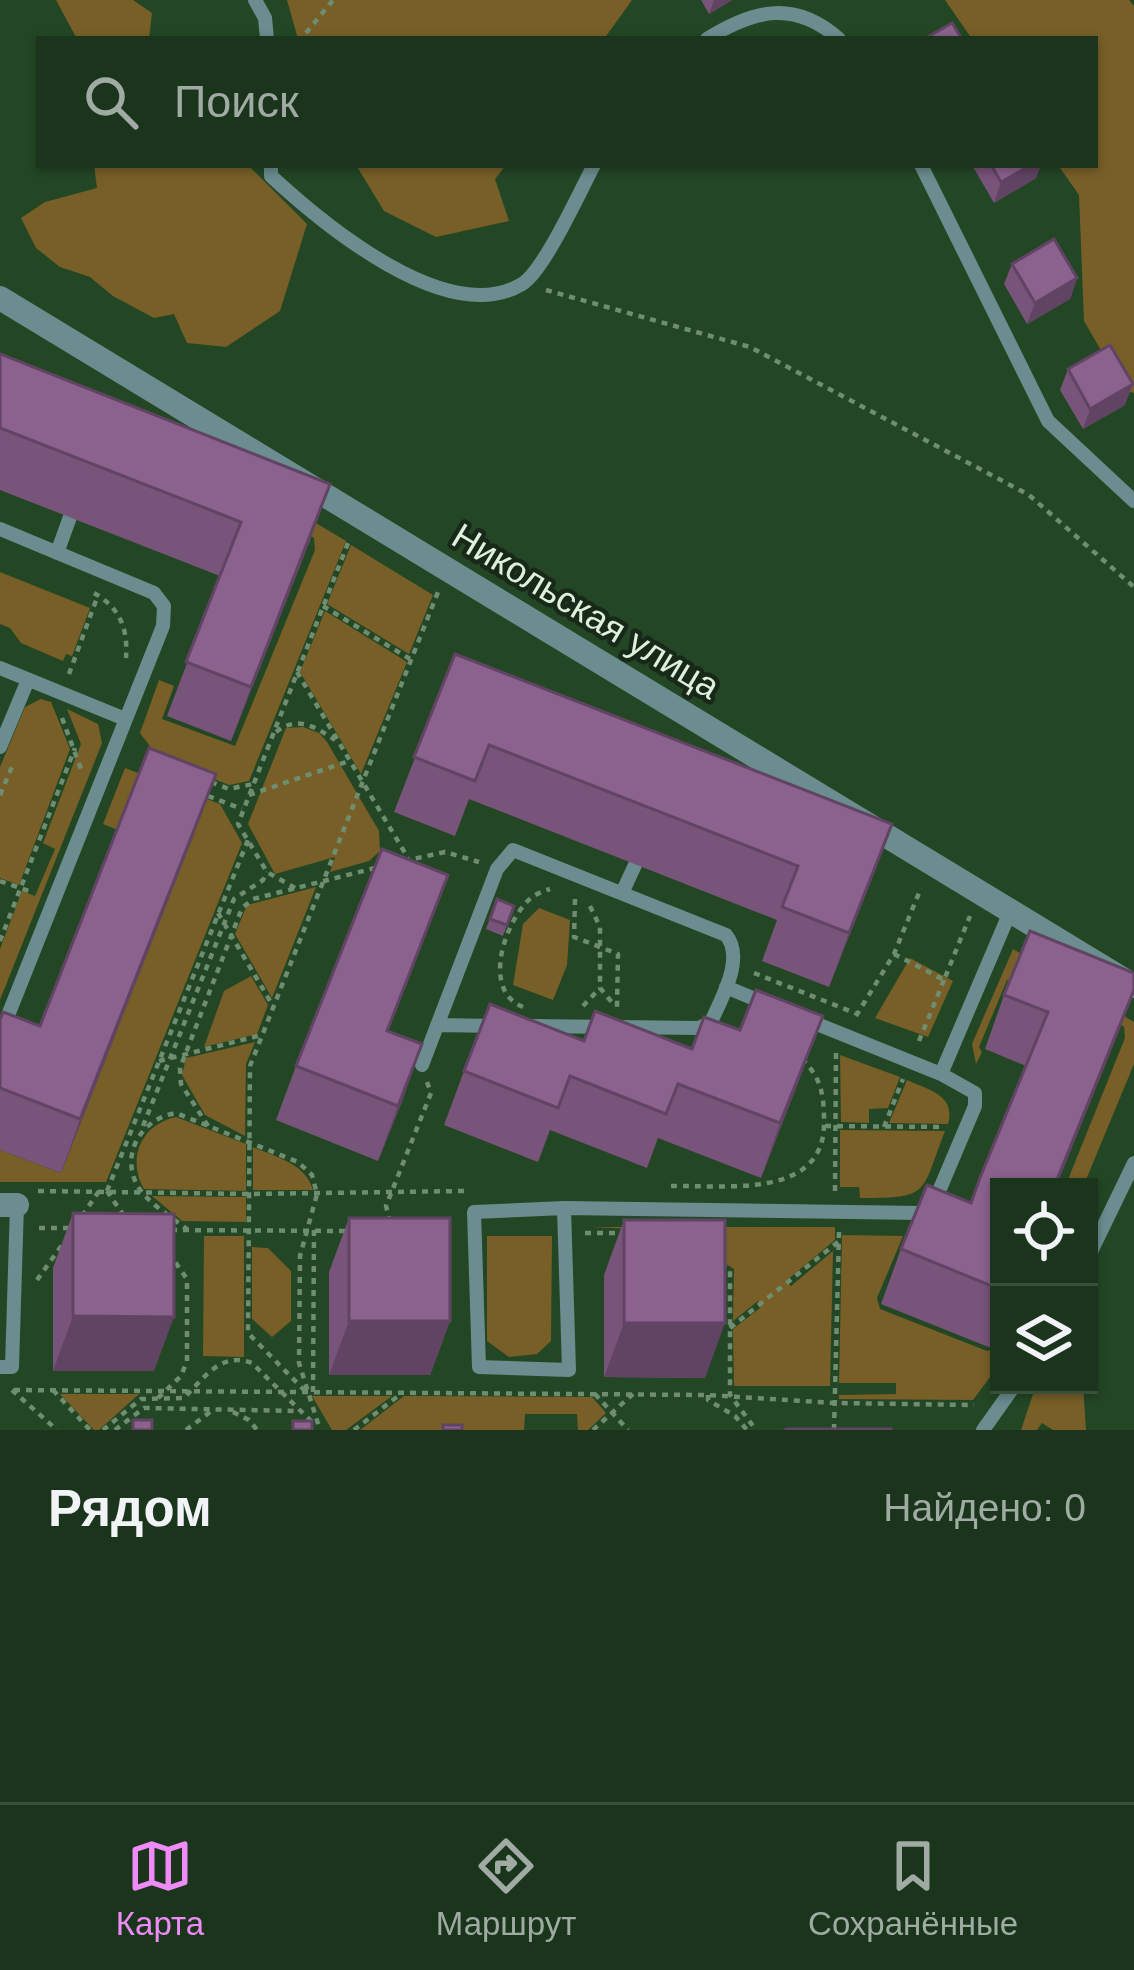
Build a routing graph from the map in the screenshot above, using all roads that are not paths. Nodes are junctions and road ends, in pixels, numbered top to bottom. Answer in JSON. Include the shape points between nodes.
{"nodes":[{"id":1,"x":255,"y":0,"type":"edge"},
{"id":2,"x":267,"y":36,"type":"edge"},
{"id":3,"x":711,"y":36,"type":"edge"},
{"id":4,"x":836,"y":36,"type":"edge"},
{"id":5,"x":271,"y":168,"type":"edge"},
{"id":6,"x":592,"y":168,"type":"edge"},
{"id":7,"x":922,"y":168,"type":"edge"},
{"id":8,"x":0,"y":298,"type":"edge"},
{"id":9,"x":1134,"y":501,"type":"edge"},
{"id":10,"x":70,"y":517,"type":"dead end"},
{"id":11,"x":0,"y":529,"type":"edge"},
{"id":12,"x":57,"y":553,"type":"junction"},
{"id":13,"x":0,"y":668,"type":"edge"},
{"id":14,"x":28,"y":680,"type":"junction"},
{"id":15,"x":125,"y":719,"type":"junction"},
{"id":16,"x":0,"y":747,"type":"edge"},
{"id":17,"x":635,"y":865,"type":"dead end"},
{"id":18,"x":623,"y":892,"type":"junction"},
{"id":19,"x":1010,"y":912,"type":"junction"},
{"id":20,"x":1134,"y":986,"type":"edge"},
{"id":21,"x":726,"y":987,"type":"junction"},
{"id":22,"x":437,"y":1025,"type":"junction"},
{"id":23,"x":0,"y":1028,"type":"edge"},
{"id":24,"x":422,"y":1065,"type":"edge"},
{"id":25,"x":941,"y":1074,"type":"junction"},
{"id":26,"x":1134,"y":1163,"type":"edge"},
{"id":27,"x":14,"y":1207,"type":"edge"},
{"id":28,"x":564,"y":1208,"type":"junction"},
{"id":29,"x":1098,"y":1237,"type":"edge"},
{"id":30,"x":0,"y":1366,"type":"edge"},
{"id":31,"x":1009,"y":1394,"type":"edge"},
{"id":32,"x":983,"y":1430,"type":"edge"}],
"edges":[{"from":1,"to":2,"type":"lane"},
{"from":3,"to":4,"type":"lane","via":[[739,19],[786,8],[819,19]]},
{"from":5,"to":6,"type":"lane","via":[[325,226],[435,288],[472,297],[523,284]]},
{"from":7,"to":9,"type":"lane","via":[[1048,421]]},
{"from":8,"to":19,"type":"street","name":"Никольская улица"},
{"from":10,"to":12,"type":"lane"},
{"from":11,"to":12,"type":"lane"},
{"from":12,"to":15,"type":"lane","via":[[154,593],[164,606]]},
{"from":13,"to":14,"type":"lane"},
{"from":14,"to":15,"type":"lane"},
{"from":14,"to":16,"type":"lane"},
{"from":15,"to":23,"type":"lane"},
{"from":17,"to":18,"type":"lane"},
{"from":18,"to":21,"type":"lane","via":[[726,935],[734,951]]},
{"from":18,"to":22,"type":"lane","via":[[513,850],[497,869]]},
{"from":19,"to":20,"type":"street","name":"Никольская улица"},
{"from":19,"to":25,"type":"lane"},
{"from":21,"to":22,"type":"lane","via":[[711,1022],[699,1028]]},
{"from":21,"to":25,"type":"lane"},
{"from":22,"to":24,"type":"lane"},
{"from":25,"to":28,"type":"lane","via":[[975,1093],[975,1106],[931,1210]]},
{"from":26,"to":29,"type":"lane"},
{"from":27,"to":30,"type":"lane","via":[[12,1367]]},
{"from":28,"to":28,"type":"lane","via":[[474,1212],[479,1367],[568,1370]]},
{"from":31,"to":32,"type":"lane"}]}
